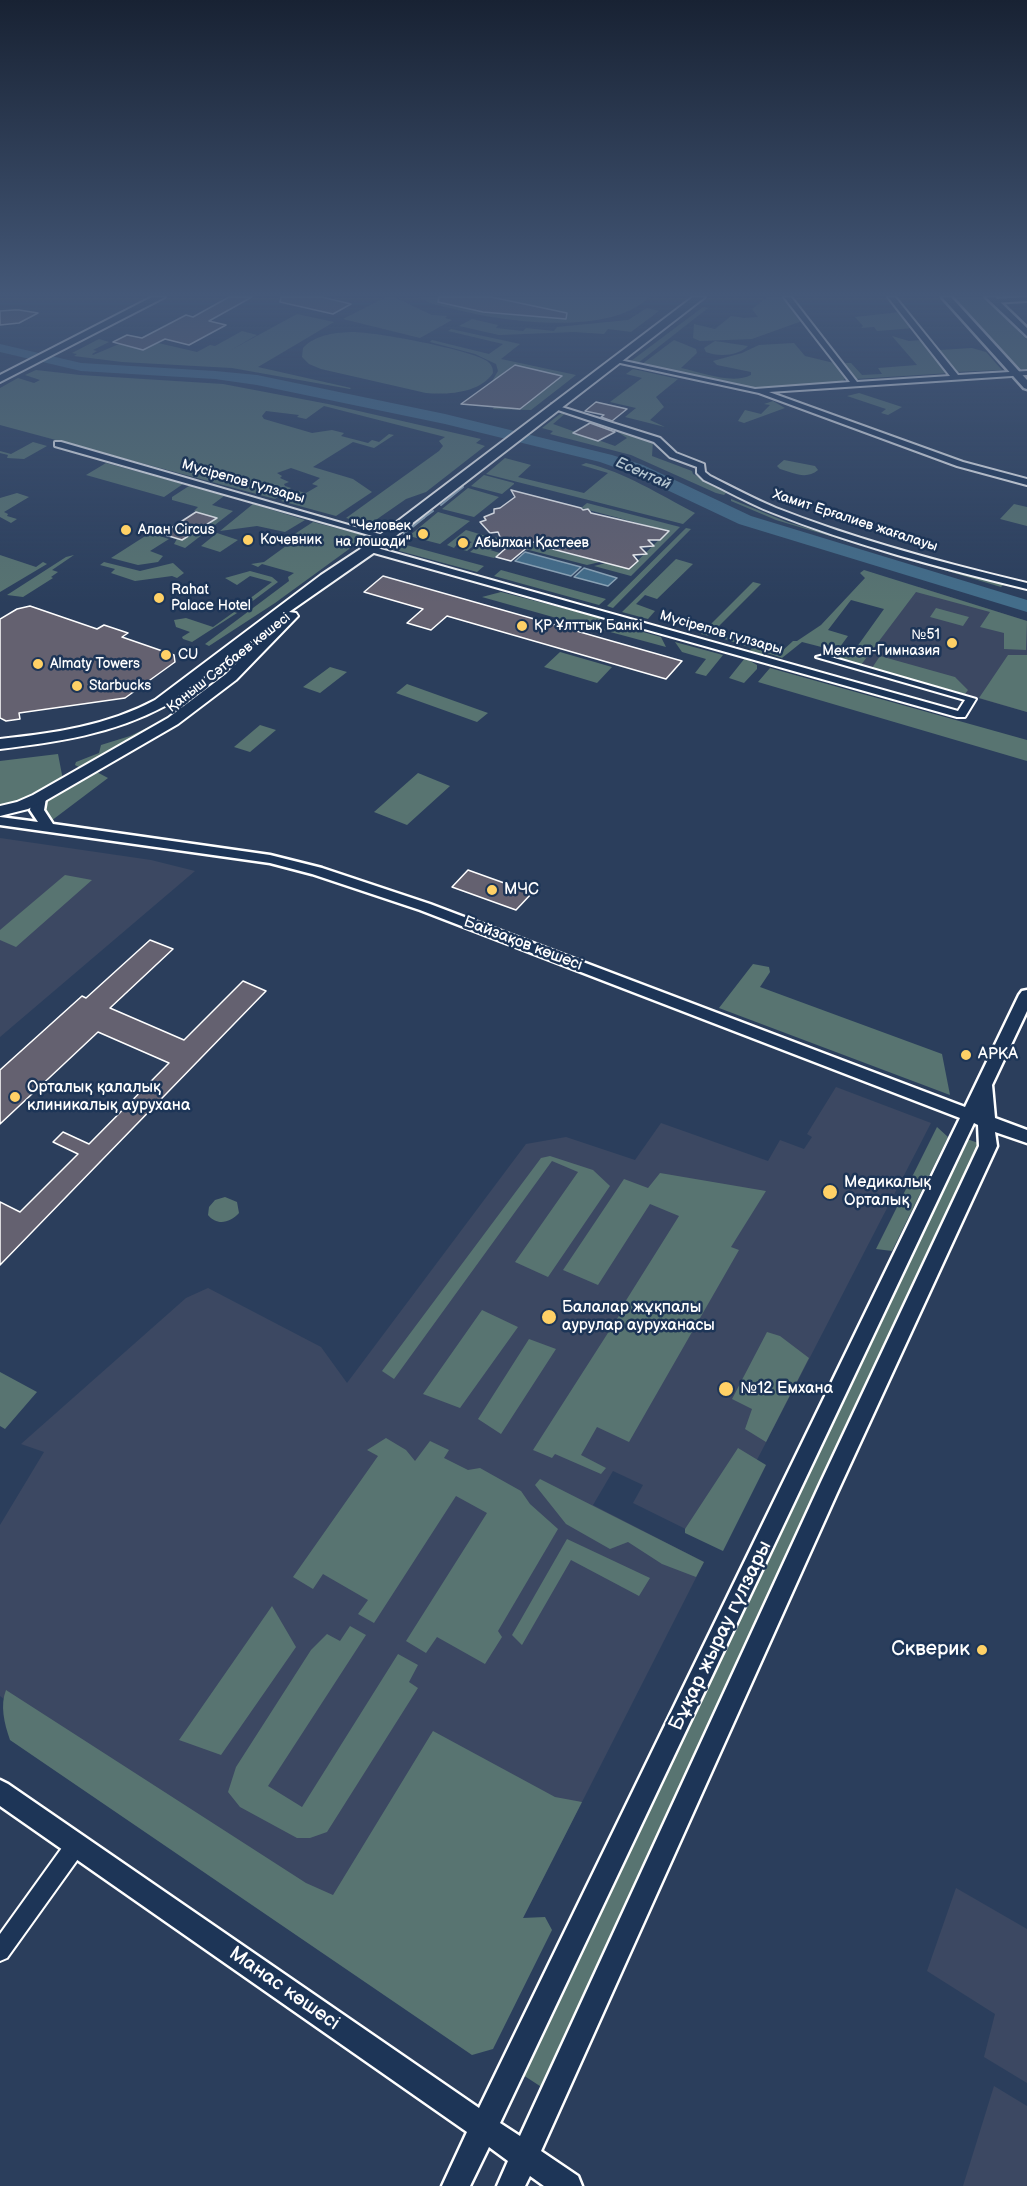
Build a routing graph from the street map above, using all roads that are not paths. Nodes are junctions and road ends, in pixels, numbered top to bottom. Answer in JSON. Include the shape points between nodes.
{"nodes":[{"id":1,"x":565,"y":399,"type":"edge"},
{"id":2,"x":778,"y":399,"type":"edge"},
{"id":3,"x":555,"y":406,"type":"junction"},
{"id":4,"x":58,"y":444,"type":"dead end"},
{"id":5,"x":1027,"y":482,"type":"edge"},
{"id":6,"x":386,"y":537,"type":"junction"},
{"id":7,"x":370,"y":549,"type":"junction"},
{"id":8,"x":1027,"y":586,"type":"edge"},
{"id":9,"x":288,"y":613,"type":"junction"},
{"id":10,"x":821,"y":657,"type":"dead end"},
{"id":11,"x":212,"y":672,"type":"junction"},
{"id":12,"x":0,"y":733,"type":"edge"},
{"id":13,"x":0,"y":744,"type":"edge"},
{"id":14,"x":0,"y":754,"type":"edge"},
{"id":15,"x":39,"y":798,"type":"junction"},
{"id":16,"x":0,"y":811,"type":"edge"},
{"id":17,"x":0,"y":821,"type":"edge"},
{"id":18,"x":48,"y":827,"type":"junction"},
{"id":19,"x":1027,"y":995,"type":"edge"},
{"id":20,"x":978,"y":1119,"type":"junction"},
{"id":21,"x":1027,"y":1137,"type":"edge"},
{"id":22,"x":0,"y":1792,"type":"edge"},
{"id":23,"x":76,"y":1845,"type":"junction"},
{"id":24,"x":0,"y":1952,"type":"edge"},
{"id":25,"x":485,"y":2128,"type":"junction"},
{"id":26,"x":525,"y":2156,"type":"junction"},
{"id":27,"x":456,"y":2186,"type":"edge"},
{"id":28,"x":511,"y":2186,"type":"edge"},
{"id":29,"x":568,"y":2186,"type":"edge"}],
"edges":[{"from":1,"to":3,"type":"main road","name":"Қаныш Сәтбаев көшесі"},
{"from":2,"to":5,"type":"street","via":[[960,464]]},
{"from":3,"to":6,"type":"main road","name":"Қаныш Сәтбаев көшесі"},
{"from":3,"to":8,"type":"street","name":"Хамит Ерғалиев жағалауы","via":[[657,441],[673,455],[701,466],[706,478],[787,515],[955,568]]},
{"from":4,"to":6,"type":"street","name":"Мүсірепов гүлзары"},
{"from":6,"to":7,"type":"main road","name":"Қаныш Сәтбаев көшесі"},
{"from":7,"to":9,"type":"main road","name":"Қаныш Сәтбаев көшесі","via":[[326,578]]},
{"from":7,"to":10,"type":"street","name":"Мүсірепов гүлзары","via":[[961,715],[971,699]]},
{"from":9,"to":11,"type":"main road","name":"Қаныш Сәтбаев көшесі"},
{"from":9,"to":12,"type":"main road","via":[[121,710],[79,723]]},
{"from":9,"to":15,"type":"main road","via":[[231,677],[199,702]]},
{"from":11,"to":13,"type":"main road","name":"Қаныш Сәтбаев көшесі","via":[[124,721],[63,737]]},
{"from":11,"to":14,"type":"main road","name":"Қаныш Сәтбаев көшесі","via":[[174,708],[130,730],[77,745]]},
{"from":15,"to":16,"type":"main road"},
{"from":15,"to":18,"type":"street","via":[[37,810]]},
{"from":17,"to":18,"type":"street","name":"Байзақов көшесі"},
{"from":18,"to":20,"type":"street","name":"Байзақов көшесі","via":[[270,859],[346,880],[425,906]]},
{"from":19,"to":20,"type":"street","name":"Бұқар жырау гүлзары","via":[[984,1085]]},
{"from":20,"to":21,"type":"street","name":"Байзақов көшесі"},
{"from":20,"to":25,"type":"street","name":"Бұқар жырау гүлзары"},
{"from":20,"to":26,"type":"street","name":"Бұқар жырау гүлзары","via":[[988,1146]]},
{"from":22,"to":23,"type":"street","name":"Манас көшесі"},
{"from":23,"to":24,"type":"street"},
{"from":23,"to":25,"type":"street","name":"Манас көшесі"},
{"from":25,"to":26,"type":"street","name":"Манас көшесі"},
{"from":25,"to":27,"type":"street","name":"Бұқар жырау гүлзары"},
{"from":26,"to":28,"type":"street","name":"Бұқар жырау гүлзары"},
{"from":26,"to":29,"type":"street","name":"Манас көшесі"}]}
